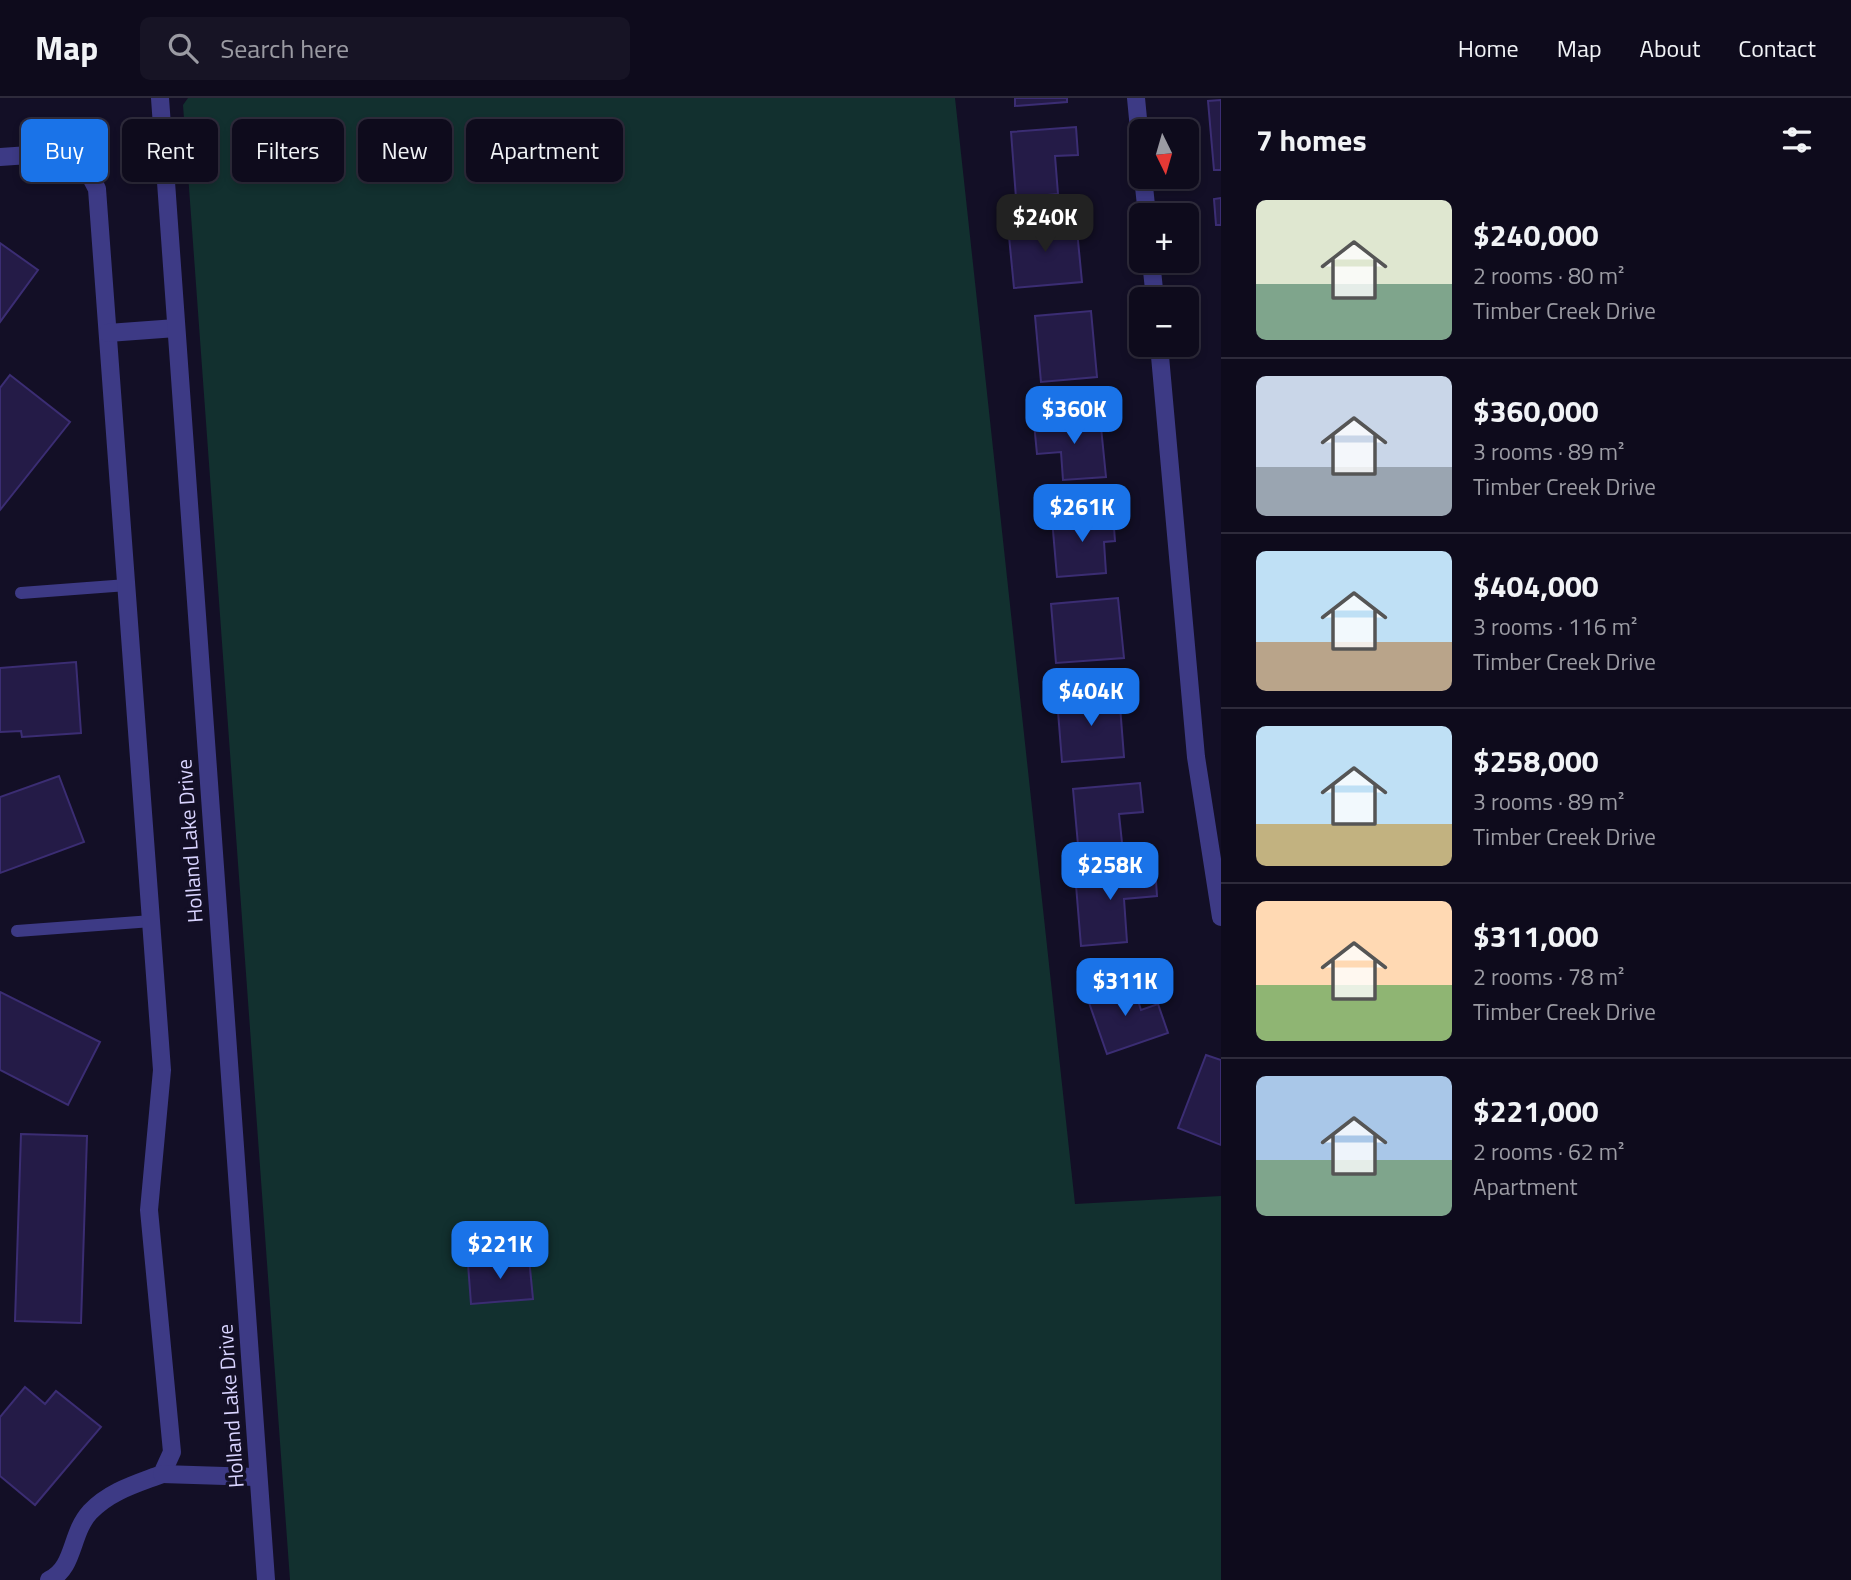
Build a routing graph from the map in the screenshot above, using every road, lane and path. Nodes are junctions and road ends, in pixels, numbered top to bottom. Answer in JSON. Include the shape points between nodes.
{"nodes":[{"id":1,"x":160,"y":98,"type":"edge"},
{"id":2,"x":1136,"y":98,"type":"edge"},
{"id":3,"x":1138,"y":119,"type":"edge"},
{"id":4,"x":0,"y":157,"type":"edge"},
{"id":5,"x":176,"y":328,"type":"junction"},
{"id":6,"x":108,"y":333,"type":"junction"},
{"id":7,"x":1160,"y":357,"type":"edge"},
{"id":8,"x":127,"y":585,"type":"junction"},
{"id":9,"x":21,"y":593,"type":"dead end"},
{"id":10,"x":1221,"y":917,"type":"edge"},
{"id":11,"x":152,"y":922,"type":"junction"},
{"id":12,"x":17,"y":931,"type":"dead end"},
{"id":13,"x":162,"y":1474,"type":"junction"},
{"id":14,"x":257,"y":1477,"type":"junction"},
{"id":15,"x":68,"y":1572,"type":"edge"},
{"id":16,"x":49,"y":1580,"type":"edge"},
{"id":17,"x":266,"y":1580,"type":"edge"}],
"edges":[{"from":1,"to":5,"type":"street","name":"Holland Lake Drive"},
{"from":2,"to":3,"type":"street"},
{"from":4,"to":6,"type":"street","via":[[58,153],[83,162],[97,189]]},
{"from":5,"to":6,"type":"street"},
{"from":5,"to":14,"type":"street","name":"Holland Lake Drive"},
{"from":6,"to":8,"type":"street"},
{"from":7,"to":10,"type":"street","via":[[1196,757]]},
{"from":8,"to":9,"type":"lane"},
{"from":8,"to":11,"type":"street"},
{"from":11,"to":12,"type":"lane"},
{"from":11,"to":13,"type":"street","via":[[162,1070],[149,1210],[172,1452]]},
{"from":13,"to":14,"type":"street"},
{"from":13,"to":15,"type":"street","via":[[107,1497],[89,1513],[79,1529]]},
{"from":14,"to":17,"type":"street","name":"Holland Lake Drive"},
{"from":15,"to":16,"type":"street"}]}
